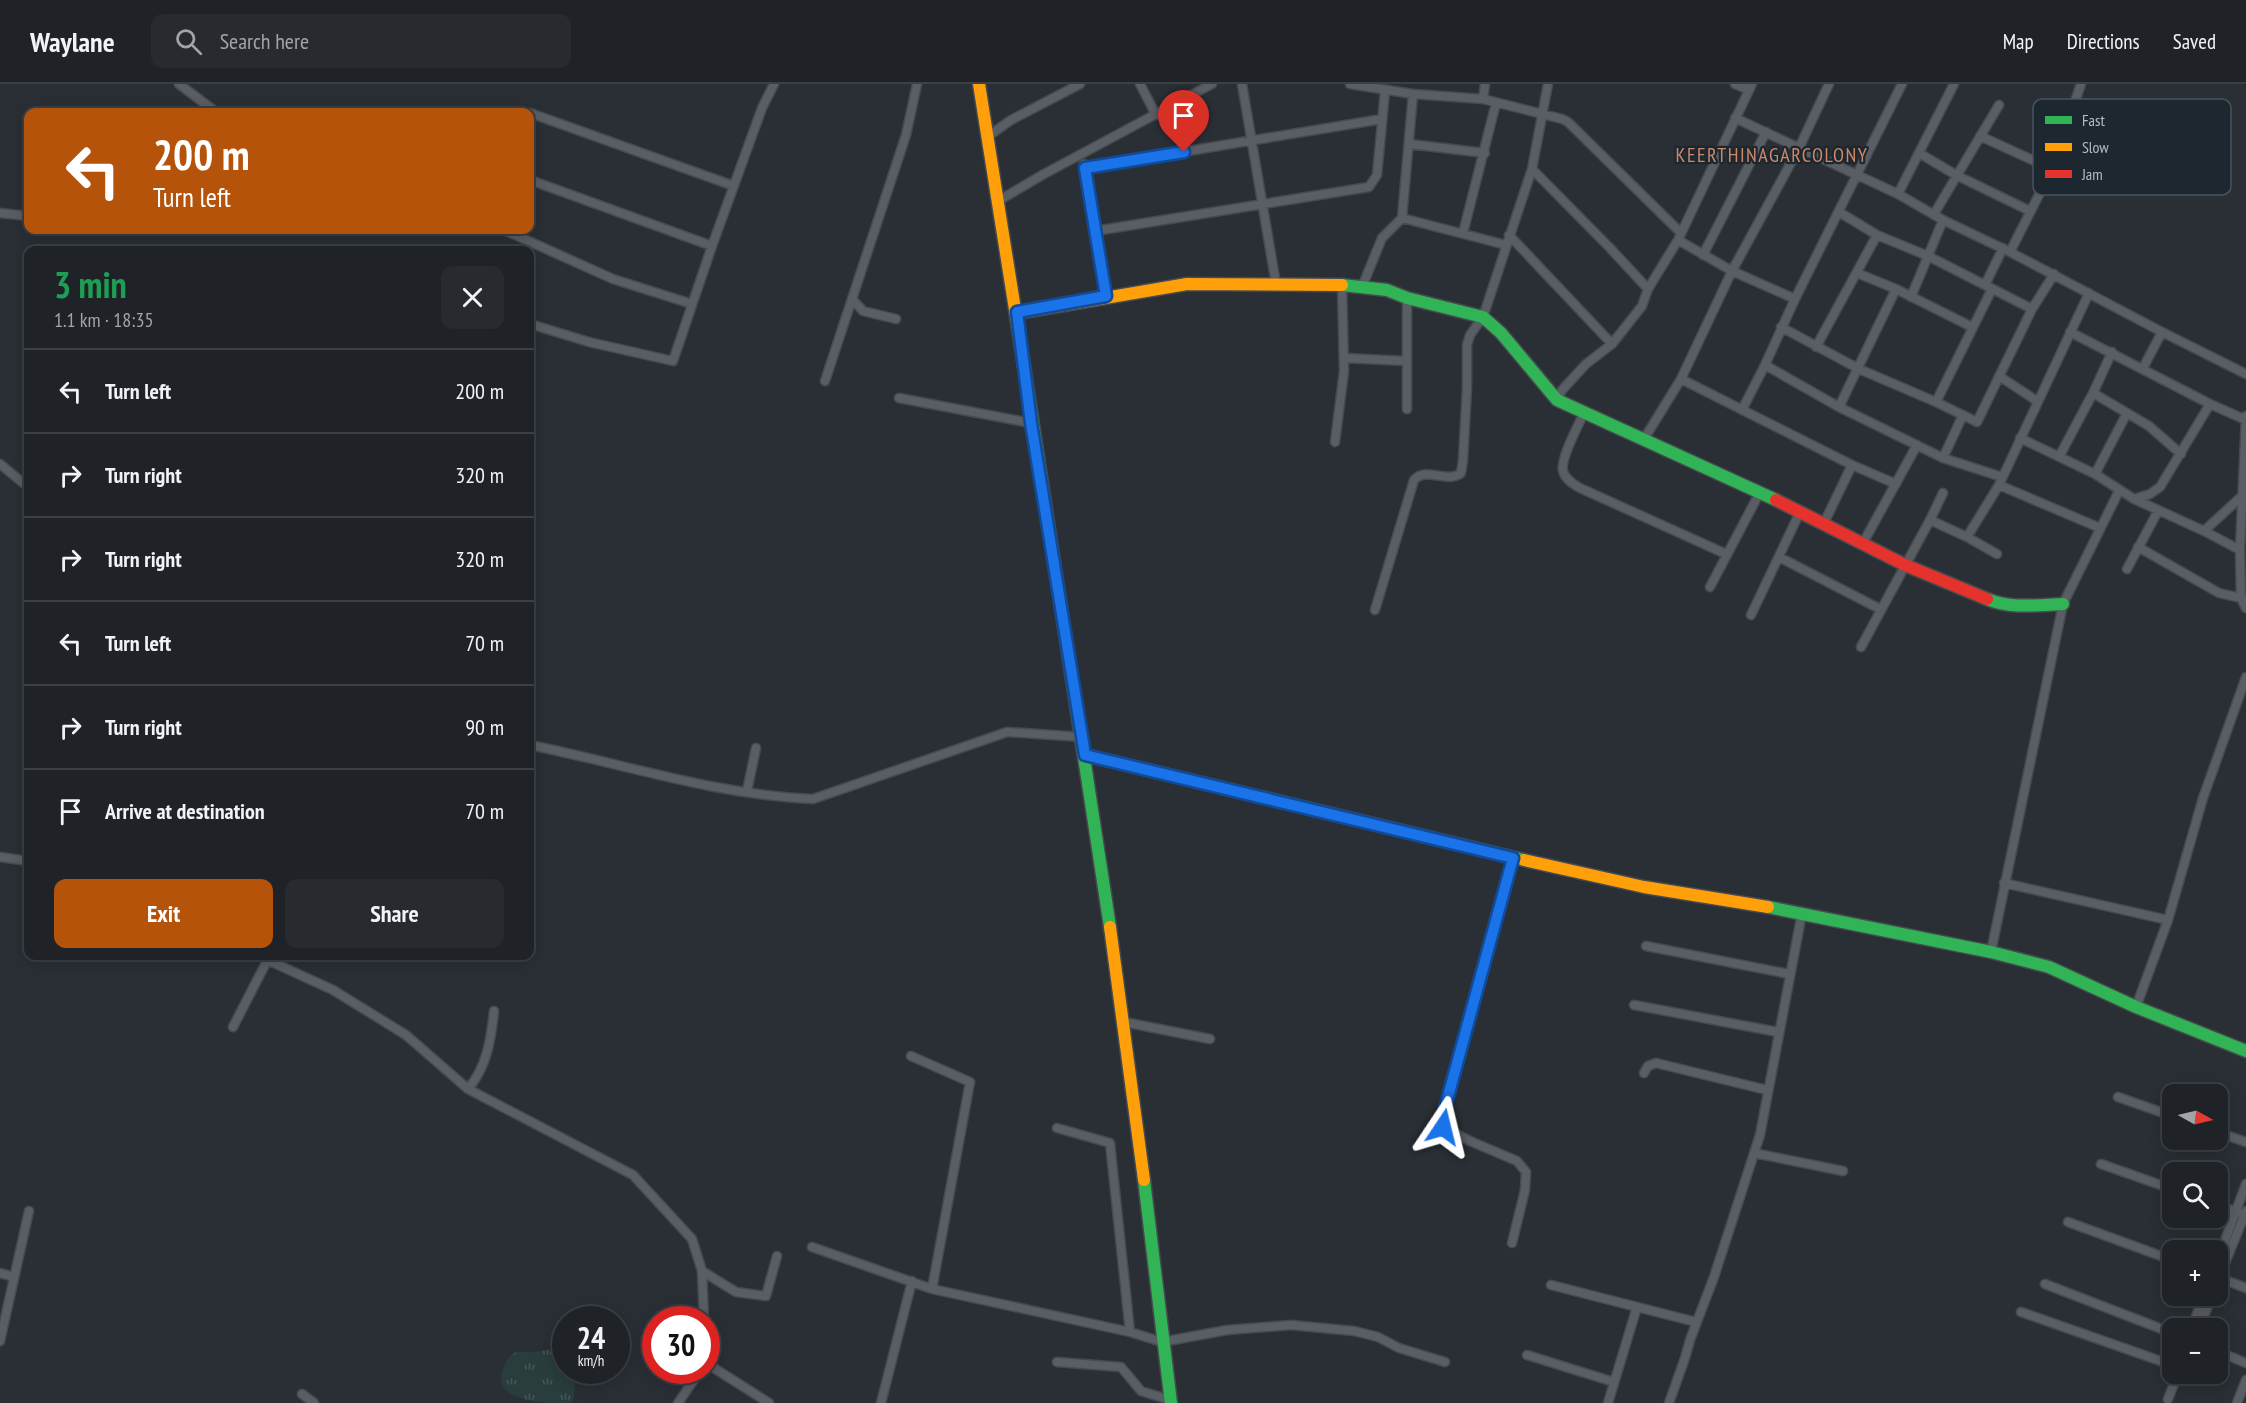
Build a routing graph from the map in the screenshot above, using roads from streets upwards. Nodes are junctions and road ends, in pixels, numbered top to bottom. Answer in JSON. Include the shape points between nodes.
{"nodes":[{"id":1,"x":180,"y":84,"type":"edge"},
{"id":2,"x":774,"y":84,"type":"edge"},
{"id":3,"x":917,"y":84,"type":"edge"},
{"id":4,"x":979,"y":84,"type":"edge"},
{"id":5,"x":1080,"y":84,"type":"edge"},
{"id":6,"x":1140,"y":84,"type":"edge"},
{"id":7,"x":1212,"y":84,"type":"edge"},
{"id":8,"x":1242,"y":84,"type":"edge"},
{"id":9,"x":1350,"y":84,"type":"edge"},
{"id":10,"x":1485,"y":84,"type":"edge"},
{"id":11,"x":1548,"y":84,"type":"edge"},
{"id":12,"x":1735,"y":84,"type":"edge"},
{"id":13,"x":1829,"y":84,"type":"edge"},
{"id":14,"x":1902,"y":84,"type":"edge"},
{"id":15,"x":1954,"y":84,"type":"edge"},
{"id":16,"x":2081,"y":84,"type":"edge"},
{"id":17,"x":1750,"y":87,"type":"edge"},
{"id":18,"x":1385,"y":91,"type":"junction"},
{"id":19,"x":1413,"y":94,"type":"junction"},
{"id":20,"x":1483,"y":99,"type":"junction"},
{"id":21,"x":2076,"y":99,"type":"edge"},
{"id":22,"x":1496,"y":103,"type":"junction"},
{"id":23,"x":1999,"y":105,"type":"dead end"},
{"id":24,"x":211,"y":108,"type":"edge"},
{"id":25,"x":534,"y":115,"type":"edge"},
{"id":26,"x":1156,"y":115,"type":"junction"},
{"id":27,"x":1543,"y":116,"type":"junction"},
{"id":28,"x":1735,"y":118,"type":"junction"},
{"id":29,"x":1382,"y":119,"type":"junction"},
{"id":30,"x":1766,"y":132,"type":"junction"},
{"id":31,"x":1980,"y":136,"type":"junction"},
{"id":32,"x":987,"y":137,"type":"junction"},
{"id":33,"x":1251,"y":141,"type":"junction"},
{"id":34,"x":1410,"y":144,"type":"junction"},
{"id":35,"x":1799,"y":148,"type":"junction"},
{"id":36,"x":1485,"y":153,"type":"junction"},
{"id":37,"x":1919,"y":153,"type":"junction"},
{"id":38,"x":1082,"y":156,"type":"junction"},
{"id":39,"x":2033,"y":160,"type":"edge"},
{"id":40,"x":1085,"y":168,"type":"junction"},
{"id":41,"x":1532,"y":170,"type":"junction"},
{"id":42,"x":1857,"y":175,"type":"junction"},
{"id":43,"x":1956,"y":175,"type":"junction"},
{"id":44,"x":534,"y":181,"type":"edge"},
{"id":45,"x":734,"y":186,"type":"junction"},
{"id":46,"x":1898,"y":194,"type":"junction"},
{"id":47,"x":2038,"y":195,"type":"edge"},
{"id":48,"x":998,"y":201,"type":"junction"},
{"id":49,"x":1262,"y":205,"type":"junction"},
{"id":50,"x":2030,"y":211,"type":"junction"},
{"id":51,"x":1839,"y":212,"type":"junction"},
{"id":52,"x":0,"y":213,"type":"edge"},
{"id":53,"x":1934,"y":214,"type":"junction"},
{"id":54,"x":24,"y":216,"type":"edge"},
{"id":55,"x":1402,"y":218,"type":"junction"},
{"id":56,"x":1943,"y":220,"type":"junction"},
{"id":57,"x":1095,"y":231,"type":"junction"},
{"id":58,"x":1463,"y":233,"type":"junction"},
{"id":59,"x":513,"y":234,"type":"edge"},
{"id":60,"x":1509,"y":235,"type":"junction"},
{"id":61,"x":1877,"y":235,"type":"junction"},
{"id":62,"x":1679,"y":236,"type":"junction"},
{"id":63,"x":1506,"y":245,"type":"junction"},
{"id":64,"x":712,"y":246,"type":"junction"},
{"id":65,"x":2007,"y":250,"type":"junction"},
{"id":66,"x":1703,"y":255,"type":"junction"},
{"id":67,"x":1928,"y":256,"type":"junction"},
{"id":68,"x":1732,"y":271,"type":"junction"},
{"id":69,"x":1857,"y":273,"type":"junction"},
{"id":70,"x":2055,"y":274,"type":"junction"},
{"id":71,"x":1275,"y":284,"type":"junction"},
{"id":72,"x":1342,"y":285,"type":"junction"},
{"id":73,"x":1362,"y":287,"type":"junction"},
{"id":74,"x":1988,"y":287,"type":"junction"},
{"id":75,"x":1648,"y":289,"type":"junction"},
{"id":76,"x":1896,"y":289,"type":"junction"},
{"id":77,"x":2089,"y":293,"type":"junction"},
{"id":78,"x":1106,"y":296,"type":"junction"},
{"id":79,"x":1911,"y":297,"type":"junction"},
{"id":80,"x":1407,"y":298,"type":"junction"},
{"id":81,"x":852,"y":299,"type":"junction"},
{"id":82,"x":1795,"y":299,"type":"junction"},
{"id":83,"x":692,"y":304,"type":"junction"},
{"id":84,"x":2032,"y":309,"type":"junction"},
{"id":85,"x":1017,"y":312,"type":"junction"},
{"id":86,"x":1483,"y":317,"type":"junction"},
{"id":87,"x":896,"y":319,"type":"dead end"},
{"id":88,"x":534,"y":325,"type":"edge"},
{"id":89,"x":1781,"y":327,"type":"junction"},
{"id":90,"x":1972,"y":327,"type":"junction"},
{"id":91,"x":2070,"y":332,"type":"junction"},
{"id":92,"x":2162,"y":332,"type":"junction"},
{"id":93,"x":1612,"y":344,"type":"junction"},
{"id":94,"x":1816,"y":347,"type":"junction"},
{"id":95,"x":2112,"y":352,"type":"junction"},
{"id":96,"x":1344,"y":358,"type":"junction"},
{"id":97,"x":1407,"y":361,"type":"junction"},
{"id":98,"x":1765,"y":365,"type":"junction"},
{"id":99,"x":2143,"y":368,"type":"junction"},
{"id":100,"x":1859,"y":369,"type":"junction"},
{"id":101,"x":2246,"y":374,"type":"edge"},
{"id":102,"x":1999,"y":376,"type":"junction"},
{"id":103,"x":1681,"y":379,"type":"junction"},
{"id":104,"x":825,"y":381,"type":"dead end"},
{"id":105,"x":2093,"y":393,"type":"junction"},
{"id":106,"x":899,"y":398,"type":"dead end"},
{"id":107,"x":1557,"y":400,"type":"junction"},
{"id":108,"x":2037,"y":401,"type":"junction"},
{"id":109,"x":1936,"y":402,"type":"junction"},
{"id":110,"x":2210,"y":404,"type":"junction"},
{"id":111,"x":1839,"y":407,"type":"junction"},
{"id":112,"x":1407,"y":409,"type":"dead end"},
{"id":113,"x":1742,"y":410,"type":"junction"},
{"id":114,"x":1584,"y":413,"type":"junction"},
{"id":115,"x":2127,"y":413,"type":"junction"},
{"id":116,"x":1963,"y":415,"type":"junction"},
{"id":117,"x":2246,"y":418,"type":"edge"},
{"id":118,"x":1031,"y":423,"type":"junction"},
{"id":119,"x":2020,"y":438,"type":"junction"},
{"id":120,"x":1644,"y":439,"type":"junction"},
{"id":121,"x":1335,"y":442,"type":"dead end"},
{"id":122,"x":1917,"y":445,"type":"junction"},
{"id":123,"x":2181,"y":454,"type":"junction"},
{"id":124,"x":2059,"y":457,"type":"junction"},
{"id":125,"x":1943,"y":458,"type":"junction"},
{"id":126,"x":0,"y":464,"type":"edge"},
{"id":127,"x":1852,"y":465,"type":"junction"},
{"id":128,"x":2095,"y":474,"type":"junction"},
{"id":129,"x":2245,"y":479,"type":"edge"},
{"id":130,"x":2000,"y":481,"type":"junction"},
{"id":131,"x":1896,"y":484,"type":"junction"},
{"id":132,"x":24,"y":485,"type":"edge"},
{"id":133,"x":2119,"y":491,"type":"junction"},
{"id":134,"x":1943,"y":493,"type":"dead end"},
{"id":135,"x":1759,"y":494,"type":"junction"},
{"id":136,"x":2243,"y":495,"type":"junction"},
{"id":137,"x":2134,"y":499,"type":"junction"},
{"id":138,"x":2158,"y":511,"type":"junction"},
{"id":139,"x":1800,"y":512,"type":"junction"},
{"id":140,"x":1930,"y":520,"type":"junction"},
{"id":141,"x":1824,"y":523,"type":"junction"},
{"id":142,"x":2100,"y":528,"type":"junction"},
{"id":143,"x":2204,"y":531,"type":"junction"},
{"id":144,"x":1967,"y":537,"type":"junction"},
{"id":145,"x":2243,"y":540,"type":"edge"},
{"id":146,"x":1863,"y":543,"type":"junction"},
{"id":147,"x":2138,"y":547,"type":"junction"},
{"id":148,"x":2240,"y":550,"type":"junction"},
{"id":149,"x":1726,"y":554,"type":"junction"},
{"id":150,"x":1997,"y":554,"type":"dead end"},
{"id":151,"x":1779,"y":557,"type":"junction"},
{"id":152,"x":1905,"y":565,"type":"junction"},
{"id":153,"x":2127,"y":569,"type":"dead end"},
{"id":154,"x":1710,"y":587,"type":"dead end"},
{"id":155,"x":2243,"y":598,"type":"edge"},
{"id":156,"x":2062,"y":604,"type":"junction"},
{"id":157,"x":2246,"y":608,"type":"edge"},
{"id":158,"x":1880,"y":609,"type":"junction"},
{"id":159,"x":1375,"y":610,"type":"dead end"},
{"id":160,"x":1751,"y":615,"type":"dead end"},
{"id":161,"x":1861,"y":647,"type":"dead end"},
{"id":162,"x":2246,"y":677,"type":"edge"},
{"id":163,"x":1082,"y":737,"type":"junction"},
{"id":164,"x":534,"y":746,"type":"edge"},
{"id":165,"x":756,"y":748,"type":"dead end"},
{"id":166,"x":1085,"y":755,"type":"junction"},
{"id":167,"x":747,"y":791,"type":"junction"},
{"id":168,"x":0,"y":857,"type":"edge"},
{"id":169,"x":1513,"y":858,"type":"junction"},
{"id":170,"x":24,"y":860,"type":"edge"},
{"id":171,"x":2004,"y":883,"type":"junction"},
{"id":172,"x":1802,"y":913,"type":"junction"},
{"id":173,"x":2168,"y":920,"type":"junction"},
{"id":174,"x":1646,"y":946,"type":"dead end"},
{"id":175,"x":1991,"y":952,"type":"junction"},
{"id":176,"x":267,"y":961,"type":"joint"},
{"id":177,"x":1790,"y":974,"type":"junction"},
{"id":178,"x":1635,"y":1005,"type":"dead end"},
{"id":179,"x":2136,"y":1007,"type":"junction"},
{"id":180,"x":494,"y":1011,"type":"dead end"},
{"id":181,"x":1124,"y":1022,"type":"junction"},
{"id":182,"x":233,"y":1027,"type":"dead end"},
{"id":183,"x":1778,"y":1032,"type":"junction"},
{"id":184,"x":1210,"y":1039,"type":"dead end"},
{"id":185,"x":2246,"y":1051,"type":"edge"},
{"id":186,"x":911,"y":1056,"type":"dead end"},
{"id":187,"x":1644,"y":1073,"type":"dead end"},
{"id":188,"x":468,"y":1089,"type":"junction"},
{"id":189,"x":1767,"y":1090,"type":"junction"},
{"id":190,"x":2118,"y":1097,"type":"dead end"},
{"id":191,"x":2162,"y":1112,"type":"edge"},
{"id":192,"x":1057,"y":1128,"type":"dead end"},
{"id":193,"x":2228,"y":1136,"type":"edge"},
{"id":194,"x":2246,"y":1142,"type":"edge"},
{"id":195,"x":1754,"y":1153,"type":"junction"},
{"id":196,"x":2100,"y":1164,"type":"dead end"},
{"id":197,"x":1843,"y":1171,"type":"dead end"},
{"id":198,"x":2246,"y":1184,"type":"edge"},
{"id":199,"x":2162,"y":1186,"type":"edge"},
{"id":200,"x":2228,"y":1208,"type":"edge"},
{"id":201,"x":29,"y":1211,"type":"dead end"},
{"id":202,"x":2243,"y":1213,"type":"edge"},
{"id":203,"x":2068,"y":1222,"type":"dead end"},
{"id":204,"x":2228,"y":1241,"type":"edge"},
{"id":205,"x":1512,"y":1243,"type":"dead end"},
{"id":206,"x":812,"y":1247,"type":"dead end"},
{"id":207,"x":2228,"y":1253,"type":"edge"},
{"id":208,"x":777,"y":1256,"type":"dead end"},
{"id":209,"x":2162,"y":1256,"type":"edge"},
{"id":210,"x":702,"y":1271,"type":"junction"},
{"id":211,"x":0,"y":1273,"type":"edge"},
{"id":212,"x":14,"y":1277,"type":"junction"},
{"id":213,"x":912,"y":1281,"type":"junction"},
{"id":214,"x":2228,"y":1282,"type":"edge"},
{"id":215,"x":2045,"y":1284,"type":"dead end"},
{"id":216,"x":1551,"y":1285,"type":"dead end"},
{"id":217,"x":2246,"y":1288,"type":"edge"},
{"id":218,"x":932,"y":1289,"type":"junction"},
{"id":219,"x":703,"y":1306,"type":"edge"},
{"id":220,"x":1637,"y":1307,"type":"junction"},
{"id":221,"x":2021,"y":1312,"type":"dead end"},
{"id":222,"x":1696,"y":1322,"type":"junction"},
{"id":223,"x":2162,"y":1329,"type":"edge"},
{"id":224,"x":1130,"y":1332,"type":"junction"},
{"id":225,"x":0,"y":1341,"type":"edge"},
{"id":226,"x":1162,"y":1342,"type":"junction"},
{"id":227,"x":1527,"y":1354,"type":"dead end"},
{"id":228,"x":2228,"y":1356,"type":"edge"},
{"id":229,"x":2162,"y":1361,"type":"edge"},
{"id":230,"x":1057,"y":1362,"type":"dead end"},
{"id":231,"x":1444,"y":1362,"type":"dead end"},
{"id":232,"x":2246,"y":1363,"type":"edge"},
{"id":233,"x":720,"y":1371,"type":"edge"},
{"id":234,"x":2246,"y":1380,"type":"edge"},
{"id":235,"x":1614,"y":1383,"type":"junction"},
{"id":236,"x":691,"y":1384,"type":"edge"},
{"id":237,"x":2174,"y":1384,"type":"edge"},
{"id":238,"x":302,"y":1394,"type":"dead end"},
{"id":239,"x":2168,"y":1399,"type":"dead end"},
{"id":240,"x":1170,"y":1402,"type":"edge"},
{"id":241,"x":314,"y":1403,"type":"edge"},
{"id":242,"x":678,"y":1403,"type":"edge"},
{"id":243,"x":769,"y":1403,"type":"edge"},
{"id":244,"x":881,"y":1403,"type":"edge"},
{"id":245,"x":1608,"y":1403,"type":"edge"},
{"id":246,"x":1669,"y":1403,"type":"edge"},
{"id":247,"x":2237,"y":1403,"type":"edge"}],
"edges":[{"from":1,"to":24,"type":"street"},
{"from":2,"to":45,"type":"street"},
{"from":3,"to":81,"type":"street","via":[[906,135]]},
{"from":4,"to":32,"type":"street"},
{"from":5,"to":32,"type":"street"},
{"from":6,"to":26,"type":"street"},
{"from":7,"to":26,"type":"street"},
{"from":8,"to":33,"type":"street"},
{"from":9,"to":18,"type":"street"},
{"from":10,"to":20,"type":"street"},
{"from":11,"to":27,"type":"street"},
{"from":12,"to":17,"type":"street"},
{"from":13,"to":35,"type":"street"},
{"from":14,"to":42,"type":"street"},
{"from":15,"to":37,"type":"street"},
{"from":16,"to":21,"type":"street"},
{"from":17,"to":28,"type":"street"},
{"from":18,"to":19,"type":"street"},
{"from":18,"to":29,"type":"street"},
{"from":19,"to":20,"type":"street"},
{"from":19,"to":34,"type":"street"},
{"from":20,"to":22,"type":"street"},
{"from":22,"to":27,"type":"street"},
{"from":22,"to":36,"type":"street"},
{"from":23,"to":31,"type":"street"},
{"from":25,"to":45,"type":"street"},
{"from":26,"to":38,"type":"street"},
{"from":27,"to":41,"type":"street"},
{"from":27,"to":62,"type":"street","via":[[1568,122]]},
{"from":28,"to":30,"type":"street"},
{"from":28,"to":62,"type":"street"},
{"from":29,"to":33,"type":"street"},
{"from":29,"to":49,"type":"street","via":[[1377,175],[1369,187]]},
{"from":30,"to":35,"type":"street"},
{"from":30,"to":66,"type":"street"},
{"from":31,"to":39,"type":"street"},
{"from":31,"to":43,"type":"street"},
{"from":32,"to":48,"type":"street"},
{"from":33,"to":40,"type":"street"},
{"from":33,"to":49,"type":"street"},
{"from":34,"to":36,"type":"street"},
{"from":34,"to":55,"type":"street"},
{"from":35,"to":42,"type":"street"},
{"from":35,"to":68,"type":"street"},
{"from":36,"to":58,"type":"street"},
{"from":37,"to":43,"type":"street"},
{"from":37,"to":46,"type":"street"},
{"from":38,"to":40,"type":"street"},
{"from":38,"to":48,"type":"street"},
{"from":40,"to":57,"type":"street"},
{"from":41,"to":60,"type":"street"},
{"from":41,"to":75,"type":"street"},
{"from":42,"to":46,"type":"street"},
{"from":42,"to":51,"type":"street"},
{"from":43,"to":50,"type":"street"},
{"from":43,"to":53,"type":"street"},
{"from":44,"to":64,"type":"street"},
{"from":45,"to":64,"type":"street"},
{"from":46,"to":53,"type":"street"},
{"from":47,"to":50,"type":"street"},
{"from":48,"to":85,"type":"street"},
{"from":49,"to":57,"type":"street"},
{"from":49,"to":71,"type":"street"},
{"from":50,"to":65,"type":"street"},
{"from":51,"to":61,"type":"street"},
{"from":51,"to":82,"type":"street"},
{"from":52,"to":54,"type":"street"},
{"from":53,"to":56,"type":"street"},
{"from":55,"to":58,"type":"street"},
{"from":55,"to":73,"type":"street","via":[[1375,249]]},
{"from":56,"to":65,"type":"street"},
{"from":56,"to":67,"type":"street"},
{"from":57,"to":78,"type":"street"},
{"from":58,"to":63,"type":"street"},
{"from":59,"to":83,"type":"street","via":[[613,279]]},
{"from":60,"to":63,"type":"street"},
{"from":60,"to":93,"type":"street"},
{"from":61,"to":67,"type":"street"},
{"from":61,"to":69,"type":"street"},
{"from":62,"to":66,"type":"street"},
{"from":62,"to":75,"type":"street"},
{"from":63,"to":86,"type":"street"},
{"from":64,"to":83,"type":"street"},
{"from":65,"to":70,"type":"street"},
{"from":65,"to":74,"type":"street"},
{"from":66,"to":68,"type":"street"},
{"from":67,"to":74,"type":"street"},
{"from":67,"to":79,"type":"street"},
{"from":68,"to":82,"type":"street"},
{"from":68,"to":103,"type":"street"},
{"from":69,"to":76,"type":"street"},
{"from":69,"to":94,"type":"street"},
{"from":70,"to":77,"type":"street"},
{"from":70,"to":84,"type":"street"},
{"from":71,"to":72,"type":"street"},
{"from":71,"to":78,"type":"street","via":[[1187,284]]},
{"from":72,"to":73,"type":"street"},
{"from":72,"to":96,"type":"street"},
{"from":73,"to":80,"type":"street","via":[[1387,290]]},
{"from":74,"to":84,"type":"street"},
{"from":74,"to":90,"type":"street"},
{"from":75,"to":93,"type":"street","via":[[1642,306]]},
{"from":76,"to":79,"type":"street"},
{"from":76,"to":100,"type":"street"},
{"from":77,"to":91,"type":"street"},
{"from":77,"to":92,"type":"street"},
{"from":78,"to":85,"type":"street"},
{"from":79,"to":90,"type":"street"},
{"from":80,"to":86,"type":"street"},
{"from":80,"to":97,"type":"street"},
{"from":81,"to":87,"type":"street","via":[[863,311]]},
{"from":81,"to":104,"type":"street"},
{"from":82,"to":89,"type":"street"},
{"from":83,"to":88,"type":"street","via":[[673,362]]},
{"from":84,"to":102,"type":"street"},
{"from":85,"to":118,"type":"street"},
{"from":86,"to":107,"type":"street"},
{"from":86,"to":159,"type":"street","via":[[1467,345],[1461,473],[1453,477],[1424,474],[1414,480]]},
{"from":89,"to":94,"type":"street"},
{"from":89,"to":98,"type":"street"},
{"from":90,"to":109,"type":"street"},
{"from":91,"to":95,"type":"street"},
{"from":91,"to":108,"type":"street"},
{"from":92,"to":99,"type":"street"},
{"from":92,"to":101,"type":"street"},
{"from":93,"to":107,"type":"street","via":[[1586,364]]},
{"from":94,"to":100,"type":"street"},
{"from":95,"to":99,"type":"street"},
{"from":95,"to":105,"type":"street"},
{"from":96,"to":97,"type":"street"},
{"from":96,"to":121,"type":"street"},
{"from":97,"to":112,"type":"street"},
{"from":98,"to":111,"type":"street"},
{"from":98,"to":113,"type":"street"},
{"from":99,"to":110,"type":"street"},
{"from":100,"to":109,"type":"street"},
{"from":100,"to":111,"type":"street"},
{"from":102,"to":108,"type":"street"},
{"from":102,"to":116,"type":"street","via":[[1977,422]]},
{"from":103,"to":113,"type":"street"},
{"from":103,"to":120,"type":"street"},
{"from":105,"to":115,"type":"street"},
{"from":105,"to":124,"type":"street"},
{"from":106,"to":118,"type":"street"},
{"from":107,"to":114,"type":"street"},
{"from":108,"to":119,"type":"street"},
{"from":109,"to":116,"type":"street"},
{"from":110,"to":117,"type":"street"},
{"from":110,"to":123,"type":"street"},
{"from":111,"to":122,"type":"street"},
{"from":113,"to":127,"type":"street"},
{"from":114,"to":120,"type":"street"},
{"from":114,"to":149,"type":"street","via":[[1563,460],[1565,477],[1580,488]]},
{"from":115,"to":123,"type":"street"},
{"from":115,"to":128,"type":"street"},
{"from":116,"to":125,"type":"street"},
{"from":117,"to":129,"type":"street"},
{"from":118,"to":163,"type":"street"},
{"from":119,"to":124,"type":"street"},
{"from":119,"to":130,"type":"street"},
{"from":120,"to":135,"type":"street"},
{"from":122,"to":125,"type":"street"},
{"from":122,"to":131,"type":"street"},
{"from":123,"to":137,"type":"street","via":[[2160,487]]},
{"from":124,"to":128,"type":"street"},
{"from":125,"to":130,"type":"street"},
{"from":126,"to":132,"type":"street"},
{"from":127,"to":131,"type":"street"},
{"from":127,"to":141,"type":"street"},
{"from":128,"to":133,"type":"street"},
{"from":129,"to":136,"type":"street"},
{"from":130,"to":142,"type":"street"},
{"from":130,"to":144,"type":"street"},
{"from":131,"to":146,"type":"street"},
{"from":133,"to":137,"type":"street"},
{"from":133,"to":142,"type":"street"},
{"from":134,"to":140,"type":"street"},
{"from":135,"to":139,"type":"street"},
{"from":135,"to":149,"type":"street"},
{"from":136,"to":143,"type":"street"},
{"from":136,"to":145,"type":"street"},
{"from":137,"to":138,"type":"street"},
{"from":138,"to":143,"type":"street"},
{"from":138,"to":147,"type":"street"},
{"from":139,"to":141,"type":"street"},
{"from":139,"to":151,"type":"street"},
{"from":140,"to":144,"type":"street"},
{"from":140,"to":152,"type":"street"},
{"from":141,"to":146,"type":"street"},
{"from":142,"to":156,"type":"street"},
{"from":143,"to":148,"type":"street"},
{"from":144,"to":150,"type":"street"},
{"from":145,"to":148,"type":"street"},
{"from":146,"to":152,"type":"street"},
{"from":147,"to":153,"type":"street"},
{"from":147,"to":155,"type":"street","via":[[2219,593]]},
{"from":148,"to":155,"type":"street"},
{"from":149,"to":154,"type":"street"},
{"from":151,"to":158,"type":"street"},
{"from":151,"to":160,"type":"street"},
{"from":152,"to":156,"type":"street","via":[[1995,603]]},
{"from":152,"to":158,"type":"street"},
{"from":155,"to":157,"type":"street"},
{"from":156,"to":171,"type":"street"},
{"from":158,"to":161,"type":"street"},
{"from":162,"to":173,"type":"street","via":[[2203,798]]},
{"from":163,"to":166,"type":"street"},
{"from":163,"to":167,"type":"street","via":[[1007,732],[813,799]]},
{"from":164,"to":167,"type":"street","via":[[681,781]]},
{"from":165,"to":167,"type":"street"},
{"from":166,"to":169,"type":"street"},
{"from":166,"to":181,"type":"street"},
{"from":168,"to":170,"type":"street"},
{"from":169,"to":172,"type":"street","via":[[1644,887]]},
{"from":169,"to":205,"type":"street","via":[[1443,1115],[1443,1127],[1517,1161],[1526,1172]]},
{"from":171,"to":173,"type":"street"},
{"from":171,"to":175,"type":"street"},
{"from":172,"to":175,"type":"street"},
{"from":172,"to":177,"type":"street"},
{"from":173,"to":179,"type":"street"},
{"from":174,"to":177,"type":"street"},
{"from":175,"to":179,"type":"street","via":[[2049,967]]},
{"from":176,"to":182,"type":"street"},
{"from":176,"to":188,"type":"street","via":[[333,990],[406,1035]]},
{"from":177,"to":183,"type":"street"},
{"from":178,"to":183,"type":"street"},
{"from":179,"to":185,"type":"street"},
{"from":180,"to":188,"type":"street","via":[[479,1077]]},
{"from":181,"to":184,"type":"street"},
{"from":181,"to":226,"type":"street"},
{"from":183,"to":189,"type":"street"},
{"from":186,"to":218,"type":"street","via":[[970,1082]]},
{"from":187,"to":189,"type":"street","via":[[1656,1063]]},
{"from":188,"to":210,"type":"street","via":[[633,1175],[692,1239]]},
{"from":189,"to":195,"type":"street"},
{"from":190,"to":191,"type":"street"},
{"from":192,"to":224,"type":"street","via":[[1110,1143]]},
{"from":193,"to":194,"type":"street"},
{"from":195,"to":197,"type":"street"},
{"from":195,"to":222,"type":"street"},
{"from":196,"to":199,"type":"street"},
{"from":198,"to":202,"type":"street"},
{"from":200,"to":202,"type":"street"},
{"from":201,"to":212,"type":"street"},
{"from":202,"to":204,"type":"street"},
{"from":202,"to":207,"type":"street"},
{"from":203,"to":209,"type":"street"},
{"from":206,"to":213,"type":"street"},
{"from":208,"to":210,"type":"street","via":[[766,1296],[736,1292]]},
{"from":210,"to":219,"type":"street"},
{"from":211,"to":212,"type":"street"},
{"from":212,"to":225,"type":"street"},
{"from":213,"to":218,"type":"street"},
{"from":213,"to":244,"type":"street"},
{"from":214,"to":217,"type":"street"},
{"from":215,"to":223,"type":"street"},
{"from":216,"to":220,"type":"street"},
{"from":218,"to":224,"type":"street"},
{"from":220,"to":222,"type":"street"},
{"from":220,"to":235,"type":"street"},
{"from":221,"to":229,"type":"street"},
{"from":222,"to":246,"type":"street"},
{"from":224,"to":226,"type":"street"},
{"from":226,"to":231,"type":"street","via":[[1227,1330],[1291,1325],[1354,1331]]},
{"from":226,"to":240,"type":"street"},
{"from":227,"to":235,"type":"street"},
{"from":228,"to":232,"type":"street"},
{"from":230,"to":240,"type":"street","via":[[1121,1366],[1141,1391]]},
{"from":233,"to":243,"type":"street"},
{"from":234,"to":247,"type":"street"},
{"from":235,"to":245,"type":"street"},
{"from":236,"to":242,"type":"street"},
{"from":237,"to":239,"type":"street"},
{"from":238,"to":241,"type":"street"}]}
